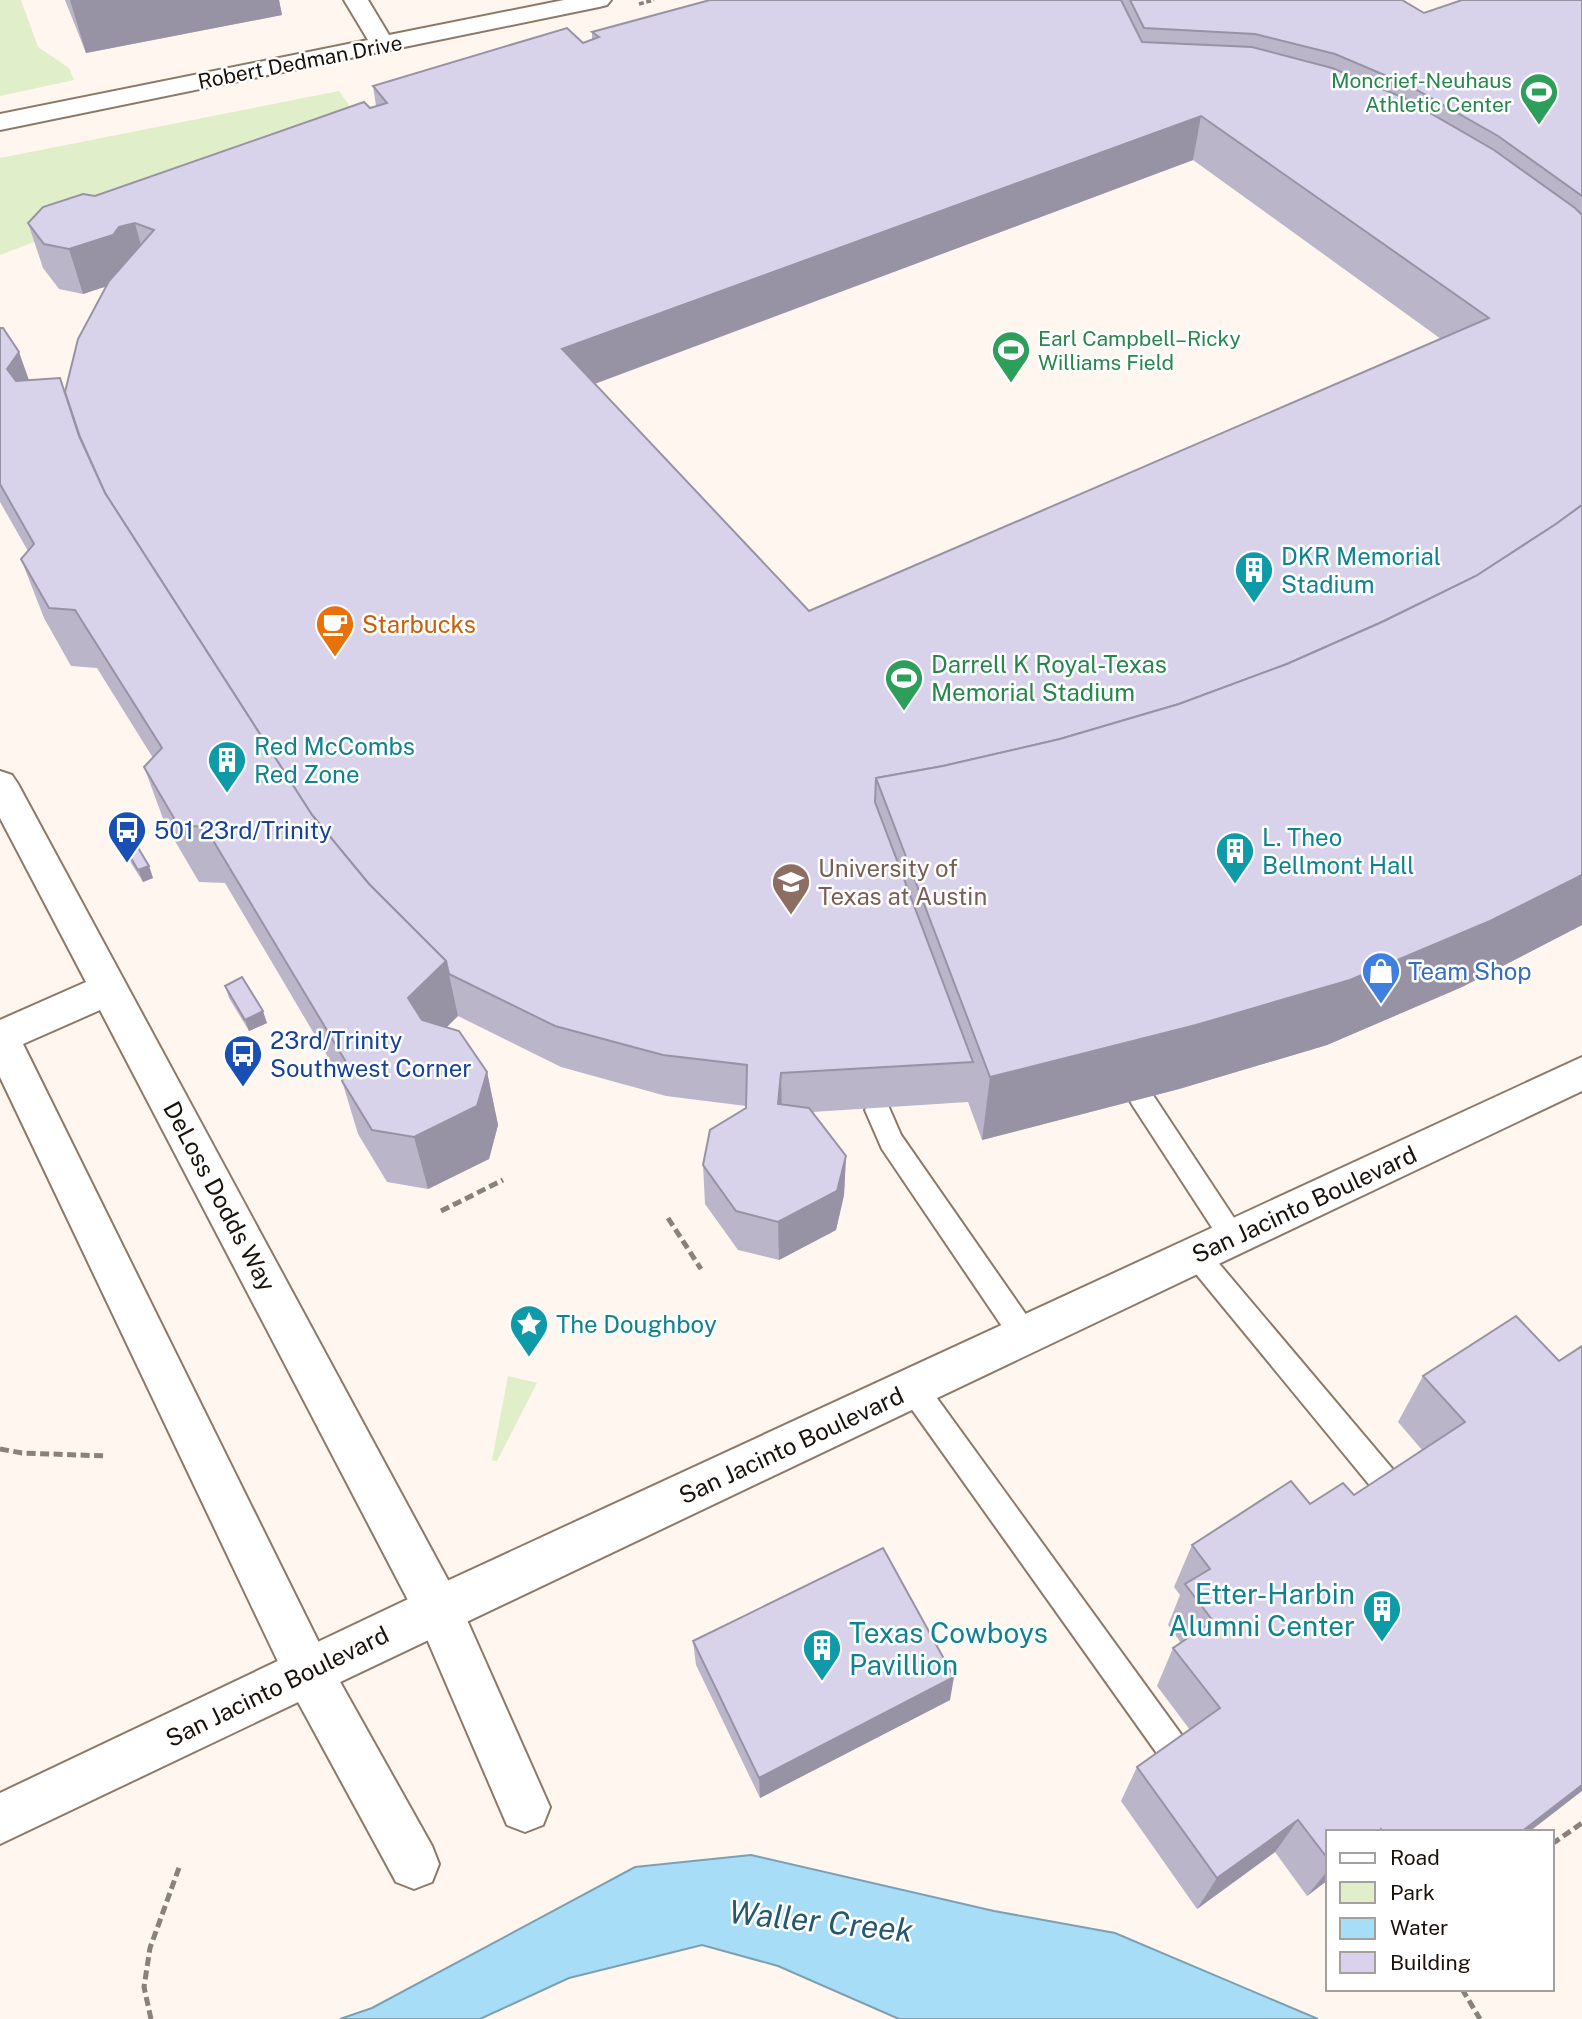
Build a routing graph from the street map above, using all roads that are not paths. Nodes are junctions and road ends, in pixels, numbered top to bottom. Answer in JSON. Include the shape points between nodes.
{"nodes":[{"id":1,"x":356,"y":0,"type":"edge"},
{"id":2,"x":599,"y":0,"type":"edge"},
{"id":3,"x":383,"y":45,"type":"junction"},
{"id":4,"x":0,"y":122,"type":"edge"},
{"id":5,"x":0,"y":784,"type":"edge"},
{"id":6,"x":110,"y":989,"type":"junction"},
{"id":7,"x":0,"y":1036,"type":"edge"},
{"id":8,"x":1582,"y":1073,"type":"edge"},
{"id":9,"x":1142,"y":1099,"type":"edge"},
{"id":10,"x":878,"y":1110,"type":"edge"},
{"id":11,"x":1215,"y":1246,"type":"junction"},
{"id":12,"x":1024,"y":1335,"type":"junction"},
{"id":13,"x":913,"y":1388,"type":"junction"},
{"id":14,"x":1396,"y":1495,"type":"edge"},
{"id":15,"x":438,"y":1609,"type":"junction"},
{"id":16,"x":308,"y":1672,"type":"junction"},
{"id":17,"x":1172,"y":1748,"type":"edge"},
{"id":18,"x":525,"y":1807,"type":"dead end"},
{"id":19,"x":0,"y":1819,"type":"edge"},
{"id":20,"x":414,"y":1864,"type":"dead end"}],
"edges":[{"from":1,"to":3,"type":"street"},
{"from":2,"to":3,"type":"street","name":"Robert Dedman Drive"},
{"from":3,"to":4,"type":"street","name":"Robert Dedman Drive"},
{"from":5,"to":6,"type":"street","name":"DeLoss Dodds Way"},
{"from":6,"to":7,"type":"street"},
{"from":6,"to":15,"type":"street","name":"DeLoss Dodds Way"},
{"from":7,"to":16,"type":"street"},
{"from":8,"to":11,"type":"street","name":"San Jacinto Boulevard"},
{"from":9,"to":11,"type":"lane"},
{"from":10,"to":12,"type":"lane","via":[[891,1141]]},
{"from":11,"to":12,"type":"street","name":"San Jacinto Boulevard"},
{"from":11,"to":14,"type":"lane"},
{"from":12,"to":13,"type":"street","name":"San Jacinto Boulevard"},
{"from":13,"to":15,"type":"street","name":"San Jacinto Boulevard"},
{"from":13,"to":17,"type":"lane"},
{"from":15,"to":16,"type":"street","name":"San Jacinto Boulevard"},
{"from":15,"to":18,"type":"street","name":"DeLoss Dodds Way"},
{"from":16,"to":19,"type":"street","name":"San Jacinto Boulevard"},
{"from":16,"to":20,"type":"street"}]}
